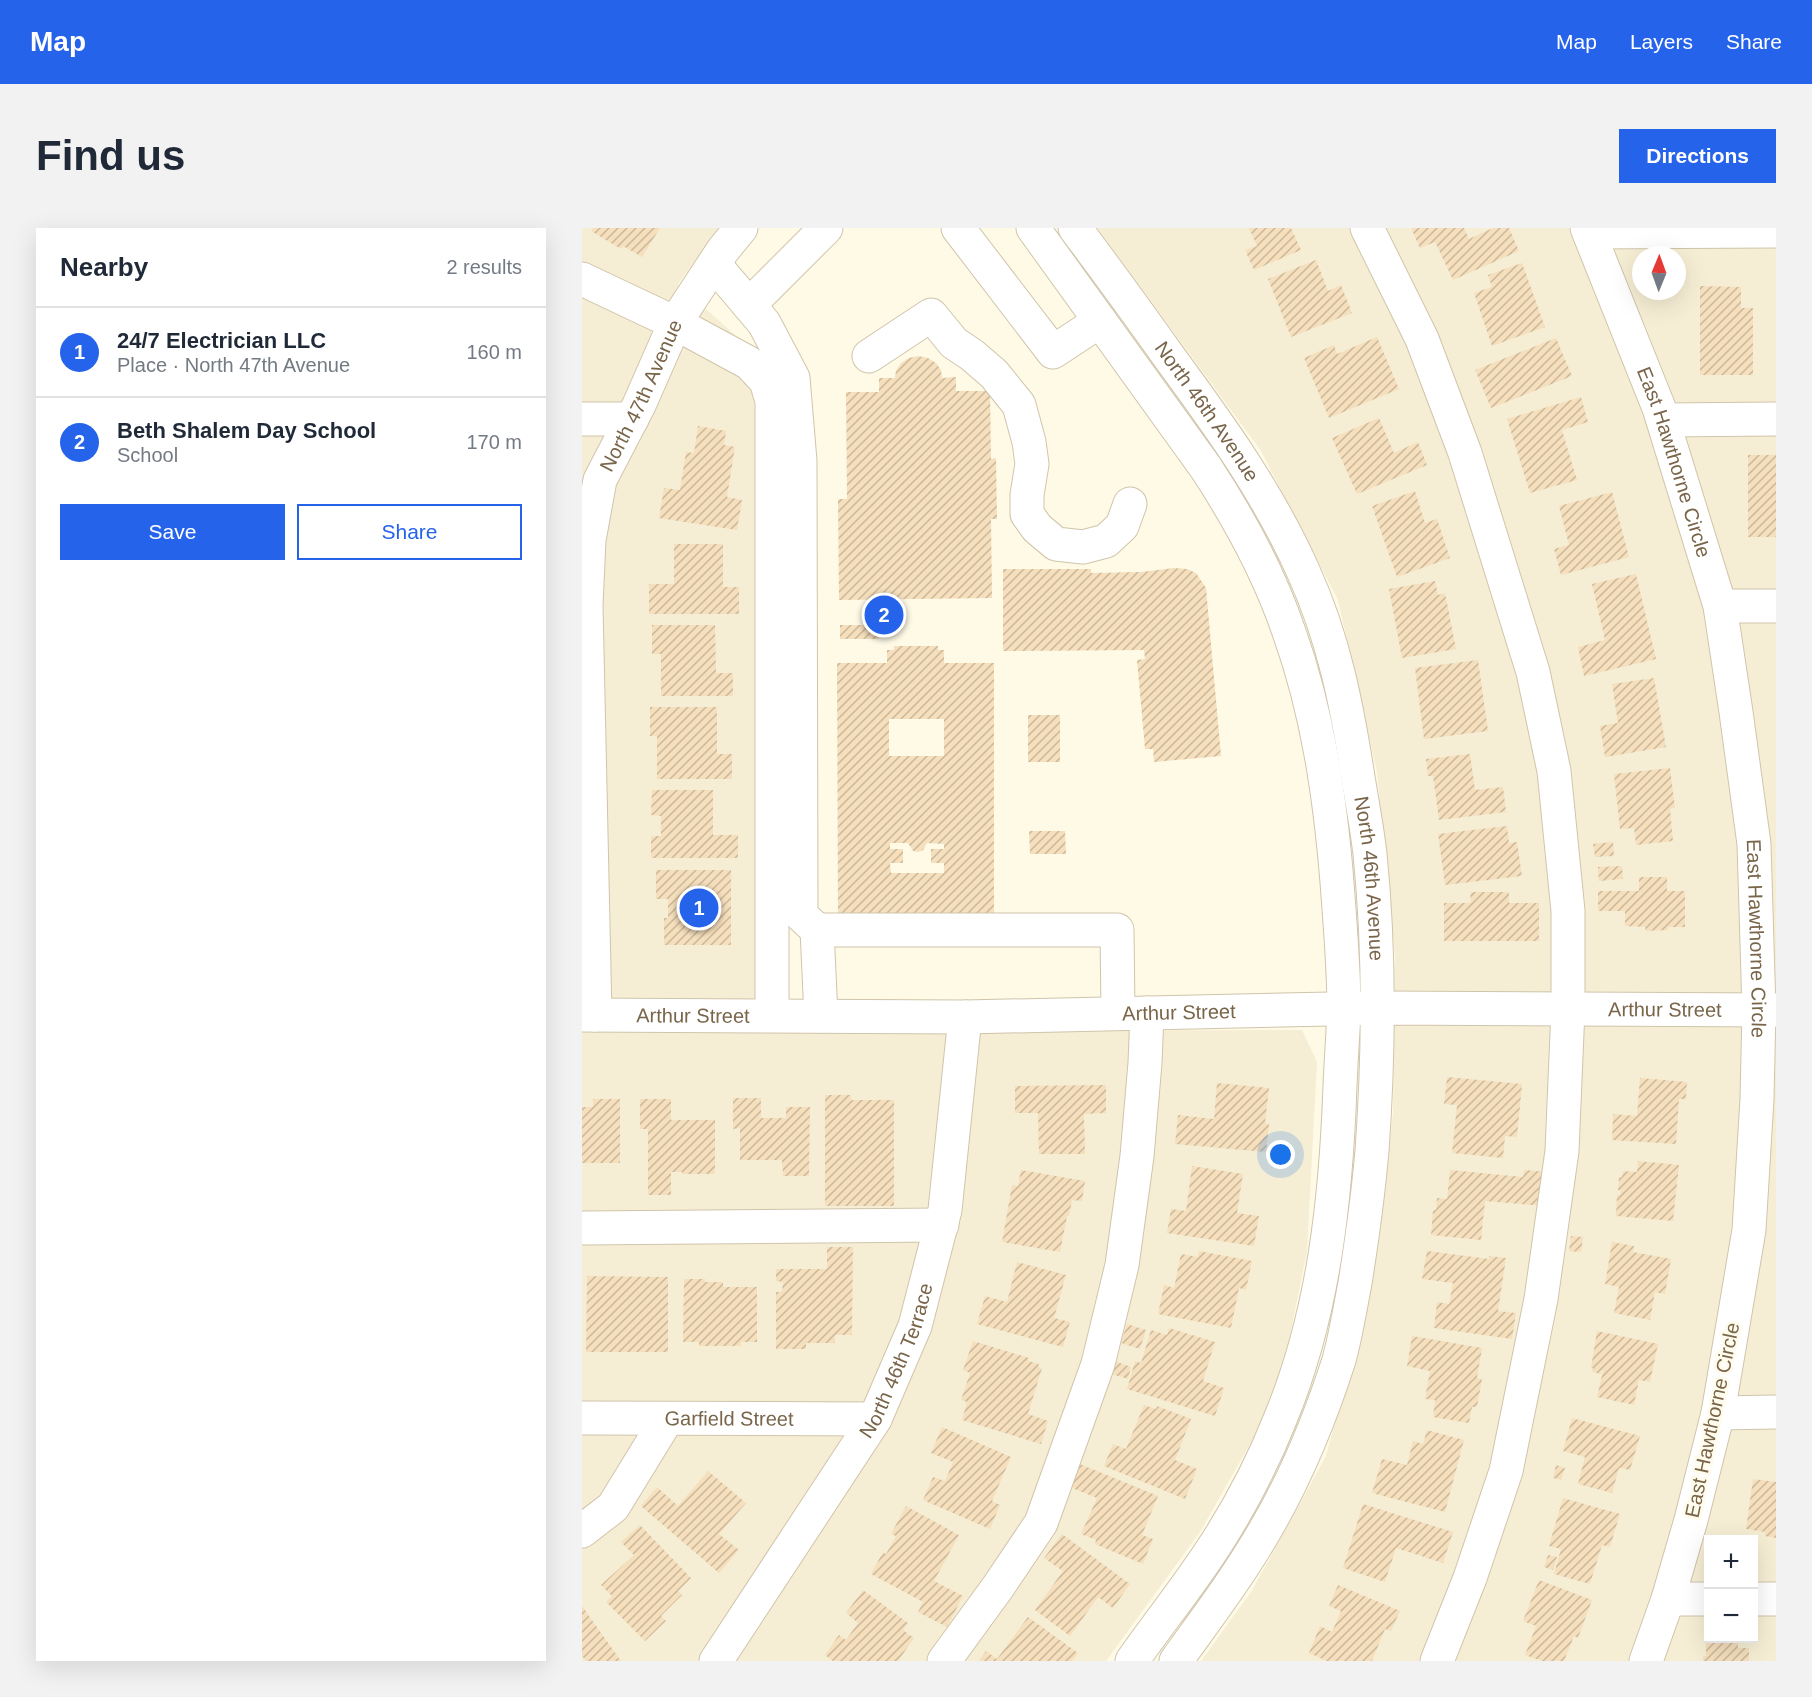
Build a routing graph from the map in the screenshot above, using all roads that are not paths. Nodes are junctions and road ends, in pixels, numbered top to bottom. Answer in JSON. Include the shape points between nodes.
{"nodes":[{"id":1,"x":741,"y":228,"type":"edge"},
{"id":2,"x":826,"y":228,"type":"edge"},
{"id":3,"x":958,"y":228,"type":"edge"},
{"id":4,"x":1033,"y":228,"type":"edge"},
{"id":5,"x":1075,"y":228,"type":"edge"},
{"id":6,"x":1367,"y":228,"type":"edge"},
{"id":7,"x":1588,"y":230,"type":"edge"},
{"id":8,"x":1776,"y":231,"type":"edge"},
{"id":9,"x":714,"y":264,"type":"junction"},
{"id":10,"x":582,"y":279,"type":"edge"},
{"id":11,"x":749,"y":306,"type":"junction"},
{"id":12,"x":1100,"y":321,"type":"junction"},
{"id":13,"x":675,"y":323,"type":"junction"},
{"id":14,"x":869,"y":356,"type":"dead end"},
{"id":15,"x":582,"y":419,"type":"edge"},
{"id":16,"x":632,"y":419,"type":"junction"},
{"id":17,"x":1776,"y":419,"type":"edge"},
{"id":18,"x":1663,"y":420,"type":"junction"},
{"id":19,"x":1130,"y":504,"type":"dead end"},
{"id":20,"x":584,"y":605,"type":"edge"},
{"id":21,"x":1720,"y":606,"type":"junction"},
{"id":22,"x":1776,"y":606,"type":"edge"},
{"id":23,"x":1762,"y":797,"type":"edge"},
{"id":24,"x":586,"y":801,"type":"edge"},
{"id":25,"x":817,"y":930,"type":"junction"},
{"id":26,"x":1378,"y":1008,"type":"junction"},
{"id":27,"x":1344,"y":1009,"type":"junction"},
{"id":28,"x":1568,"y":1010,"type":"junction"},
{"id":29,"x":1767,"y":1010,"type":"edge"},
{"id":30,"x":1133,"y":1013,"type":"junction"},
{"id":31,"x":589,"y":1015,"type":"edge"},
{"id":32,"x":772,"y":1016,"type":"junction"},
{"id":33,"x":821,"y":1016,"type":"junction"},
{"id":34,"x":965,"y":1017,"type":"junction"},
{"id":35,"x":1763,"y":1222,"type":"edge"},
{"id":36,"x":942,"y":1225,"type":"junction"},
{"id":37,"x":582,"y":1228,"type":"edge"},
{"id":38,"x":1776,"y":1412,"type":"edge"},
{"id":39,"x":1718,"y":1413,"type":"junction"},
{"id":40,"x":582,"y":1418,"type":"edge"},
{"id":41,"x":667,"y":1419,"type":"junction"},
{"id":42,"x":875,"y":1419,"type":"junction"},
{"id":43,"x":582,"y":1531,"type":"edge"},
{"id":44,"x":1203,"y":1561,"type":"junction"},
{"id":45,"x":1234,"y":1581,"type":"junction"},
{"id":46,"x":1668,"y":1599,"type":"junction"},
{"id":47,"x":1704,"y":1599,"type":"edge"},
{"id":48,"x":1758,"y":1599,"type":"edge"},
{"id":49,"x":1776,"y":1599,"type":"edge"},
{"id":50,"x":716,"y":1661,"type":"edge"},
{"id":51,"x":944,"y":1661,"type":"edge"},
{"id":52,"x":1132,"y":1661,"type":"edge"},
{"id":53,"x":1176,"y":1661,"type":"edge"},
{"id":54,"x":1437,"y":1661,"type":"edge"},
{"id":55,"x":1646,"y":1661,"type":"edge"}],
"edges":[{"from":1,"to":9,"type":"street","name":"North 47th Avenue"},
{"from":2,"to":11,"type":"street"},
{"from":3,"to":12,"type":"street","via":[[1053,352]]},
{"from":4,"to":12,"type":"street","name":"North 46th Avenue"},
{"from":5,"to":26,"type":"street","name":"North 46th Avenue","via":[[1239,454],[1275,514],[1323,620],[1348,710],[1370,850]]},
{"from":6,"to":28,"type":"street","via":[[1422,339],[1466,453],[1533,672],[1554,771],[1568,911]]},
{"from":7,"to":8,"type":"street"},
{"from":7,"to":18,"type":"street","name":"East Hawthorne Circle"},
{"from":9,"to":11,"type":"street"},
{"from":9,"to":13,"type":"street","name":"North 47th Avenue"},
{"from":10,"to":13,"type":"street"},
{"from":11,"to":25,"type":"street","via":[[764,323],[793,378],[800,460],[801,915]]},
{"from":12,"to":27,"type":"street","name":"North 46th Avenue","via":[[1232,508],[1264,570],[1290,634],[1316,725],[1324,770],[1339,911]]},
{"from":13,"to":16,"type":"street","name":"North 47th Avenue"},
{"from":13,"to":32,"type":"street","via":[[749,363],[766,381],[772,401]]},
{"from":14,"to":19,"type":"street","via":[[931,315],[954,343],[994,374],[1019,405],[1029,442],[1032,464],[1027,514],[1056,544],[1083,547],[1106,541],[1122,526]]},
{"from":15,"to":16,"type":"street"},
{"from":16,"to":20,"type":"street","name":"North 47th Avenue","via":[[600,480],[589,540]]},
{"from":17,"to":18,"type":"street"},
{"from":18,"to":21,"type":"street","name":"East Hawthorne Circle"},
{"from":20,"to":24,"type":"street","name":"North 47th Avenue"},
{"from":21,"to":22,"type":"street"},
{"from":21,"to":23,"type":"street","name":"East Hawthorne Circle"},
{"from":23,"to":29,"type":"street","name":"East Hawthorne Circle","via":[[1754,844]]},
{"from":24,"to":31,"type":"street","name":"North 47th Avenue"},
{"from":25,"to":30,"type":"street","via":[[1117,930]]},
{"from":25,"to":33,"type":"street"},
{"from":26,"to":27,"type":"street","name":"Arthur Street"},
{"from":26,"to":28,"type":"street","name":"Arthur Street"},
{"from":26,"to":45,"type":"street","name":"North 46th Avenue","via":[[1377,1084],[1365,1224],[1347,1329],[1306,1449]]},
{"from":27,"to":30,"type":"street","name":"Arthur Street"},
{"from":27,"to":44,"type":"street","name":"North 46th Avenue","via":[[1336,1164],[1311,1327],[1297,1376],[1262,1462]]},
{"from":28,"to":29,"type":"street","name":"Arthur Street"},
{"from":28,"to":54,"type":"street","via":[[1562,1151],[1541,1299],[1506,1471]]},
{"from":29,"to":35,"type":"street","name":"East Hawthorne Circle","via":[[1757,1099]]},
{"from":30,"to":34,"type":"street","name":"Arthur Street"},
{"from":30,"to":51,"type":"street","via":[[1145,1063],[1136,1167],[1122,1264],[1098,1364],[1041,1523]]},
{"from":31,"to":32,"type":"street","name":"Arthur Street"},
{"from":32,"to":33,"type":"street","name":"Arthur Street"},
{"from":33,"to":34,"type":"street","name":"Arthur Street"},
{"from":34,"to":36,"type":"street","name":"North 46th Terrace"},
{"from":35,"to":39,"type":"street","name":"East Hawthorne Circle"},
{"from":36,"to":37,"type":"street"},
{"from":36,"to":42,"type":"street","name":"North 46th Terrace","via":[[915,1326]]},
{"from":38,"to":39,"type":"street"},
{"from":39,"to":46,"type":"street","name":"East Hawthorne Circle"},
{"from":40,"to":41,"type":"street","name":"Garfield Street"},
{"from":41,"to":42,"type":"street","name":"Garfield Street"},
{"from":41,"to":43,"type":"street","via":[[613,1507]]},
{"from":42,"to":50,"type":"street","name":"North 46th Terrace"},
{"from":44,"to":45,"type":"street"},
{"from":44,"to":52,"type":"street","name":"North 46th Avenue"},
{"from":45,"to":53,"type":"street","name":"North 46th Avenue"},
{"from":46,"to":47,"type":"street"},
{"from":46,"to":55,"type":"street","name":"East Hawthorne Circle"},
{"from":48,"to":49,"type":"street"}]}
